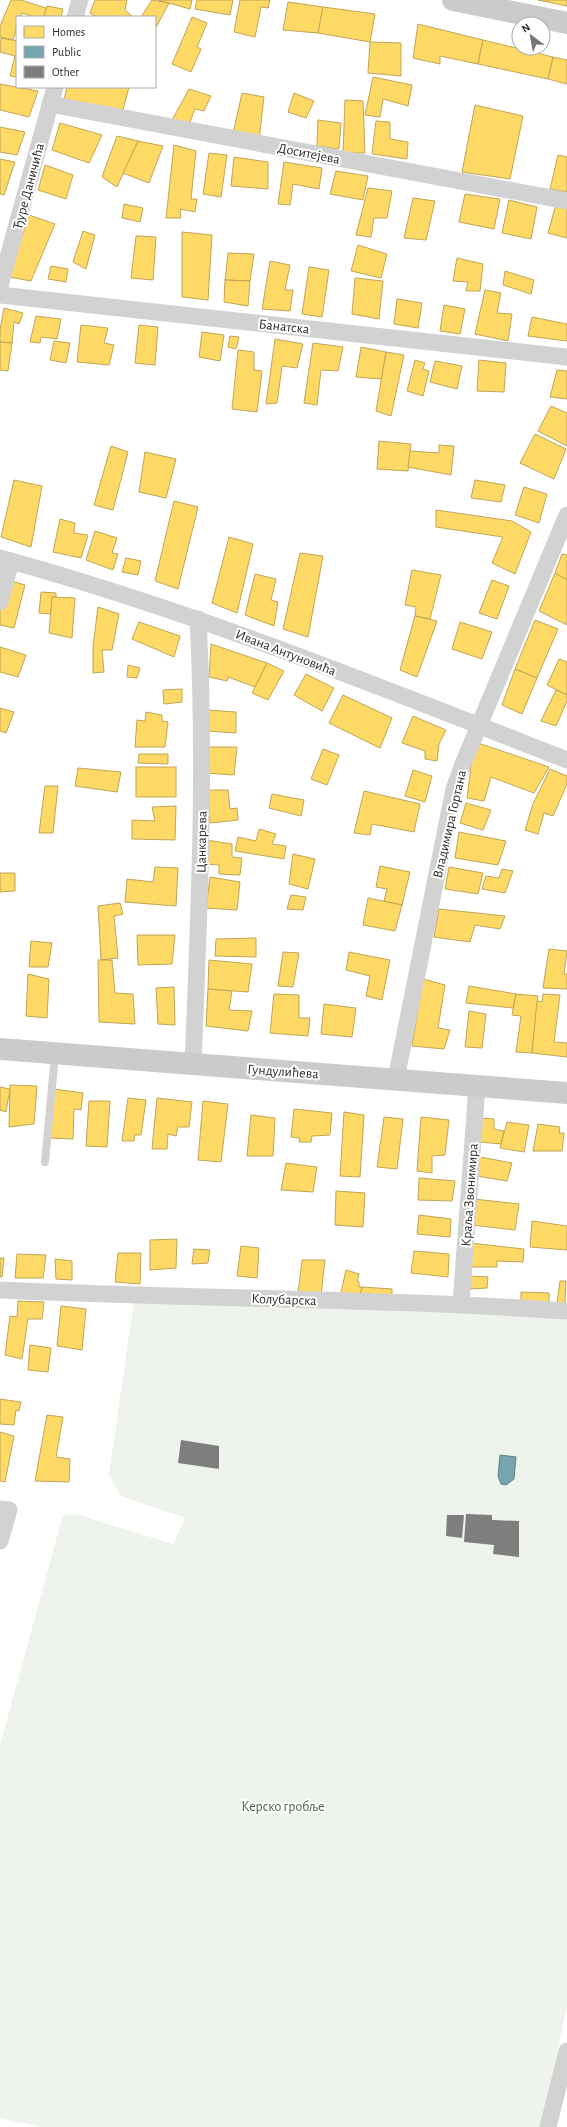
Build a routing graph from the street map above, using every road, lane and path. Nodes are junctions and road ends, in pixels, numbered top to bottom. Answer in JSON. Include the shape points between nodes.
{"nodes":[{"id":1,"x":80,"y":0,"type":"edge"},
{"id":2,"x":453,"y":0,"type":"edge"},
{"id":3,"x":75,"y":16,"type":"edge"},
{"id":4,"x":567,"y":23,"type":"edge"},
{"id":5,"x":55,"y":88,"type":"edge"},
{"id":6,"x":50,"y":104,"type":"junction"},
{"id":7,"x":567,"y":201,"type":"edge"},
{"id":8,"x":0,"y":286,"type":"edge"},
{"id":9,"x":0,"y":295,"type":"edge"},
{"id":10,"x":567,"y":357,"type":"edge"},
{"id":11,"x":567,"y":515,"type":"edge"},
{"id":12,"x":6,"y":559,"type":"edge"},
{"id":13,"x":0,"y":602,"type":"edge"},
{"id":14,"x":198,"y":619,"type":"junction"},
{"id":15,"x":480,"y":726,"type":"junction"},
{"id":16,"x":567,"y":760,"type":"edge"},
{"id":17,"x":0,"y":1049,"type":"edge"},
{"id":18,"x":56,"y":1055,"type":"junction"},
{"id":19,"x":194,"y":1065,"type":"junction"},
{"id":20,"x":396,"y":1079,"type":"junction"},
{"id":21,"x":477,"y":1086,"type":"junction"},
{"id":22,"x":567,"y":1093,"type":"edge"},
{"id":23,"x":44,"y":1162,"type":"dead end"},
{"id":24,"x":0,"y":1290,"type":"edge"},
{"id":25,"x":460,"y":1304,"type":"junction"},
{"id":26,"x":567,"y":1311,"type":"edge"},
{"id":27,"x":4,"y":1509,"type":"edge"},
{"id":28,"x":0,"y":1541,"type":"edge"},
{"id":29,"x":567,"y":2051,"type":"edge"},
{"id":30,"x":548,"y":2127,"type":"edge"}],
"edges":[{"from":1,"to":3,"type":"street"},
{"from":2,"to":4,"type":"street"},
{"from":5,"to":6,"type":"street","name":"Ђуре Даничића"},
{"from":6,"to":7,"type":"street","name":"Доситејева"},
{"from":6,"to":8,"type":"street","name":"Ђуре Даничића"},
{"from":9,"to":10,"type":"street","name":"Банатска"},
{"from":11,"to":15,"type":"street","name":"Владимира Гортана"},
{"from":12,"to":13,"type":"street"},
{"from":12,"to":14,"type":"street","name":"Ивана Антуновића","via":[[120,592]]},
{"from":14,"to":15,"type":"street","name":"Ивана Антуновића"},
{"from":14,"to":19,"type":"street","name":"Цанкарева","via":[[202,698],[201,866]]},
{"from":15,"to":16,"type":"street","name":"Ивана Антуновића"},
{"from":15,"to":20,"type":"street","name":"Владимира Гортана","via":[[454,789]]},
{"from":17,"to":18,"type":"street","name":"Гундулићева"},
{"from":18,"to":19,"type":"street","name":"Гундулићева"},
{"from":18,"to":23,"type":"lane"},
{"from":19,"to":20,"type":"street","name":"Гундулићева"},
{"from":20,"to":21,"type":"street","name":"Гундулићева"},
{"from":21,"to":22,"type":"street","name":"Гундулићева"},
{"from":21,"to":25,"type":"street","name":"Краља Звонимира"},
{"from":24,"to":25,"type":"street","name":"Колубарска"},
{"from":25,"to":26,"type":"street","name":"Колубарска"},
{"from":27,"to":28,"type":"street"},
{"from":29,"to":30,"type":"street"}]}
